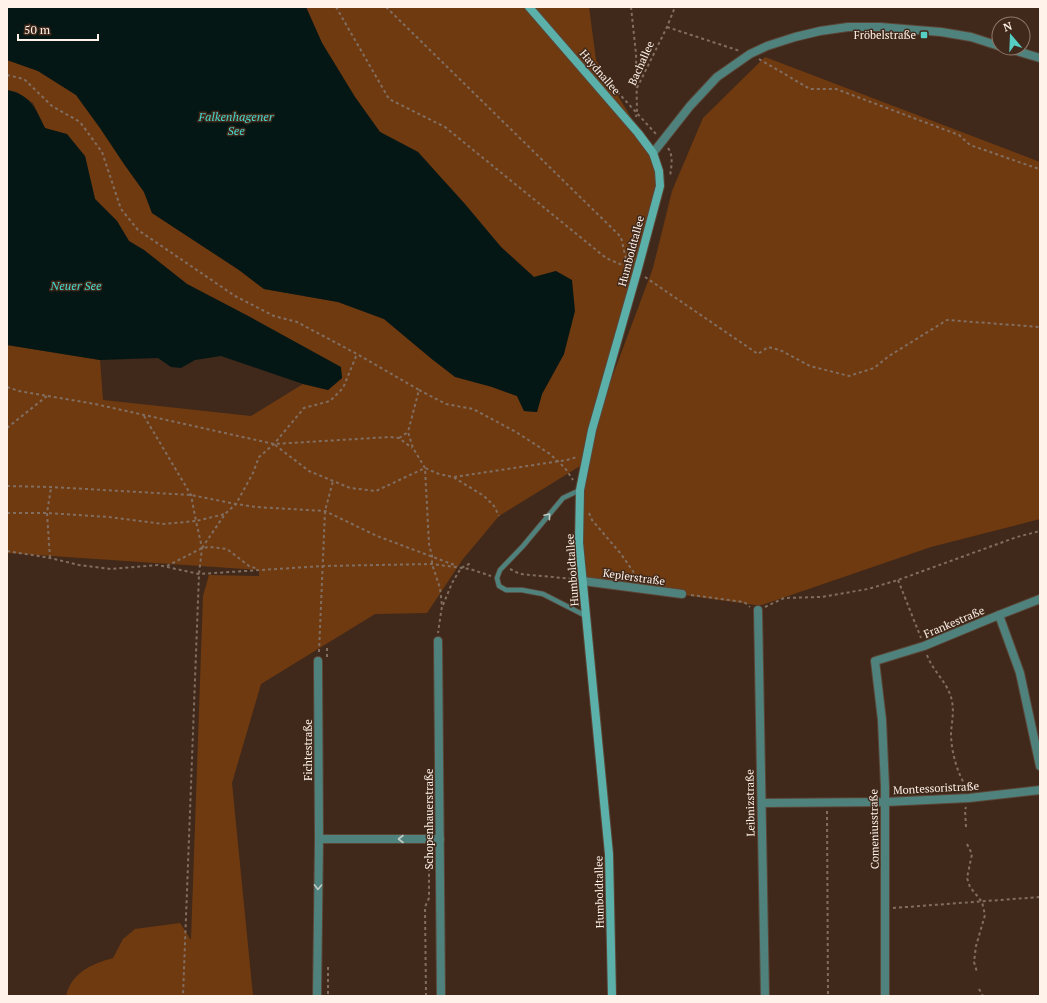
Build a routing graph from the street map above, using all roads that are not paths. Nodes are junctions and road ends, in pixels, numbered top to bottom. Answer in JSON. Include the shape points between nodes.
{"nodes":[{"id":1,"x":529,"y":7,"type":"edge"},
{"id":2,"x":991,"y":43,"type":"edge"},
{"id":3,"x":653,"y":153,"type":"junction"},
{"id":4,"x":580,"y":490,"type":"junction"},
{"id":5,"x":583,"y":581,"type":"junction"},
{"id":6,"x":682,"y":594,"type":"road end"},
{"id":7,"x":1040,"y":599,"type":"edge"},
{"id":8,"x":758,"y":610,"type":"road end"},
{"id":9,"x":998,"y":615,"type":"junction"},
{"id":10,"x":586,"y":616,"type":"junction"},
{"id":11,"x":438,"y":642,"type":"road end"},
{"id":12,"x":318,"y":661,"type":"road end"},
{"id":13,"x":875,"y":661,"type":"joint"},
{"id":14,"x":1040,"y":766,"type":"edge"},
{"id":15,"x":1040,"y":790,"type":"edge"},
{"id":16,"x":885,"y":802,"type":"junction"},
{"id":17,"x":762,"y":803,"type":"junction"},
{"id":18,"x":440,"y":838,"type":"junction"},
{"id":19,"x":319,"y":839,"type":"junction"},
{"id":20,"x":317,"y":996,"type":"edge"},
{"id":21,"x":441,"y":996,"type":"edge"},
{"id":22,"x":612,"y":996,"type":"edge"},
{"id":23,"x":765,"y":996,"type":"edge"},
{"id":24,"x":885,"y":996,"type":"edge"}],
"edges":[{"from":1,"to":3,"type":"street","name":"Haydnallee"},
{"from":2,"to":3,"type":"street","via":[[972,37],[940,32],[848,27],[820,31],[767,46],[750,54],[717,77]]},
{"from":3,"to":4,"type":"street","name":"Humboldtallee","via":[[659,171],[660,186],[592,430]]},
{"from":4,"to":5,"type":"street","name":"Humboldtallee"},
{"from":10,"to":4,"type":"lane","one_way":true,"via":[[543,594],[506,590],[499,586],[497,578],[500,570],[563,498]]},
{"from":5,"to":6,"type":"street","name":"Keplerstraße"},
{"from":5,"to":10,"type":"street","name":"Humboldtallee"},
{"from":7,"to":9,"type":"street","name":"Frankestraße"},
{"from":8,"to":17,"type":"street","name":"Leibnizstraße"},
{"from":9,"to":13,"type":"street","name":"Frankestraße","via":[[924,646]]},
{"from":9,"to":14,"type":"street","via":[[1020,673]]},
{"from":10,"to":22,"type":"street","name":"Humboldtallee","via":[[609,854]]},
{"from":11,"to":18,"type":"street","name":"Schopenhauerstraße"},
{"from":12,"to":19,"type":"street","name":"Fichtestraße"},
{"from":13,"to":16,"type":"street","name":"Comeniusstraße","via":[[882,720]]},
{"from":15,"to":16,"type":"street","name":"Montessoristraße","via":[[968,798]]},
{"from":16,"to":17,"type":"street","name":"Montessoristraße"},
{"from":16,"to":24,"type":"street","name":"Comeniusstraße"},
{"from":17,"to":23,"type":"street","name":"Leibnizstraße"},
{"from":18,"to":19,"type":"street","one_way":true},
{"from":18,"to":21,"type":"street","name":"Schopenhauerstraße"},
{"from":19,"to":20,"type":"street","name":"Fichtestraße","one_way":true}]}
